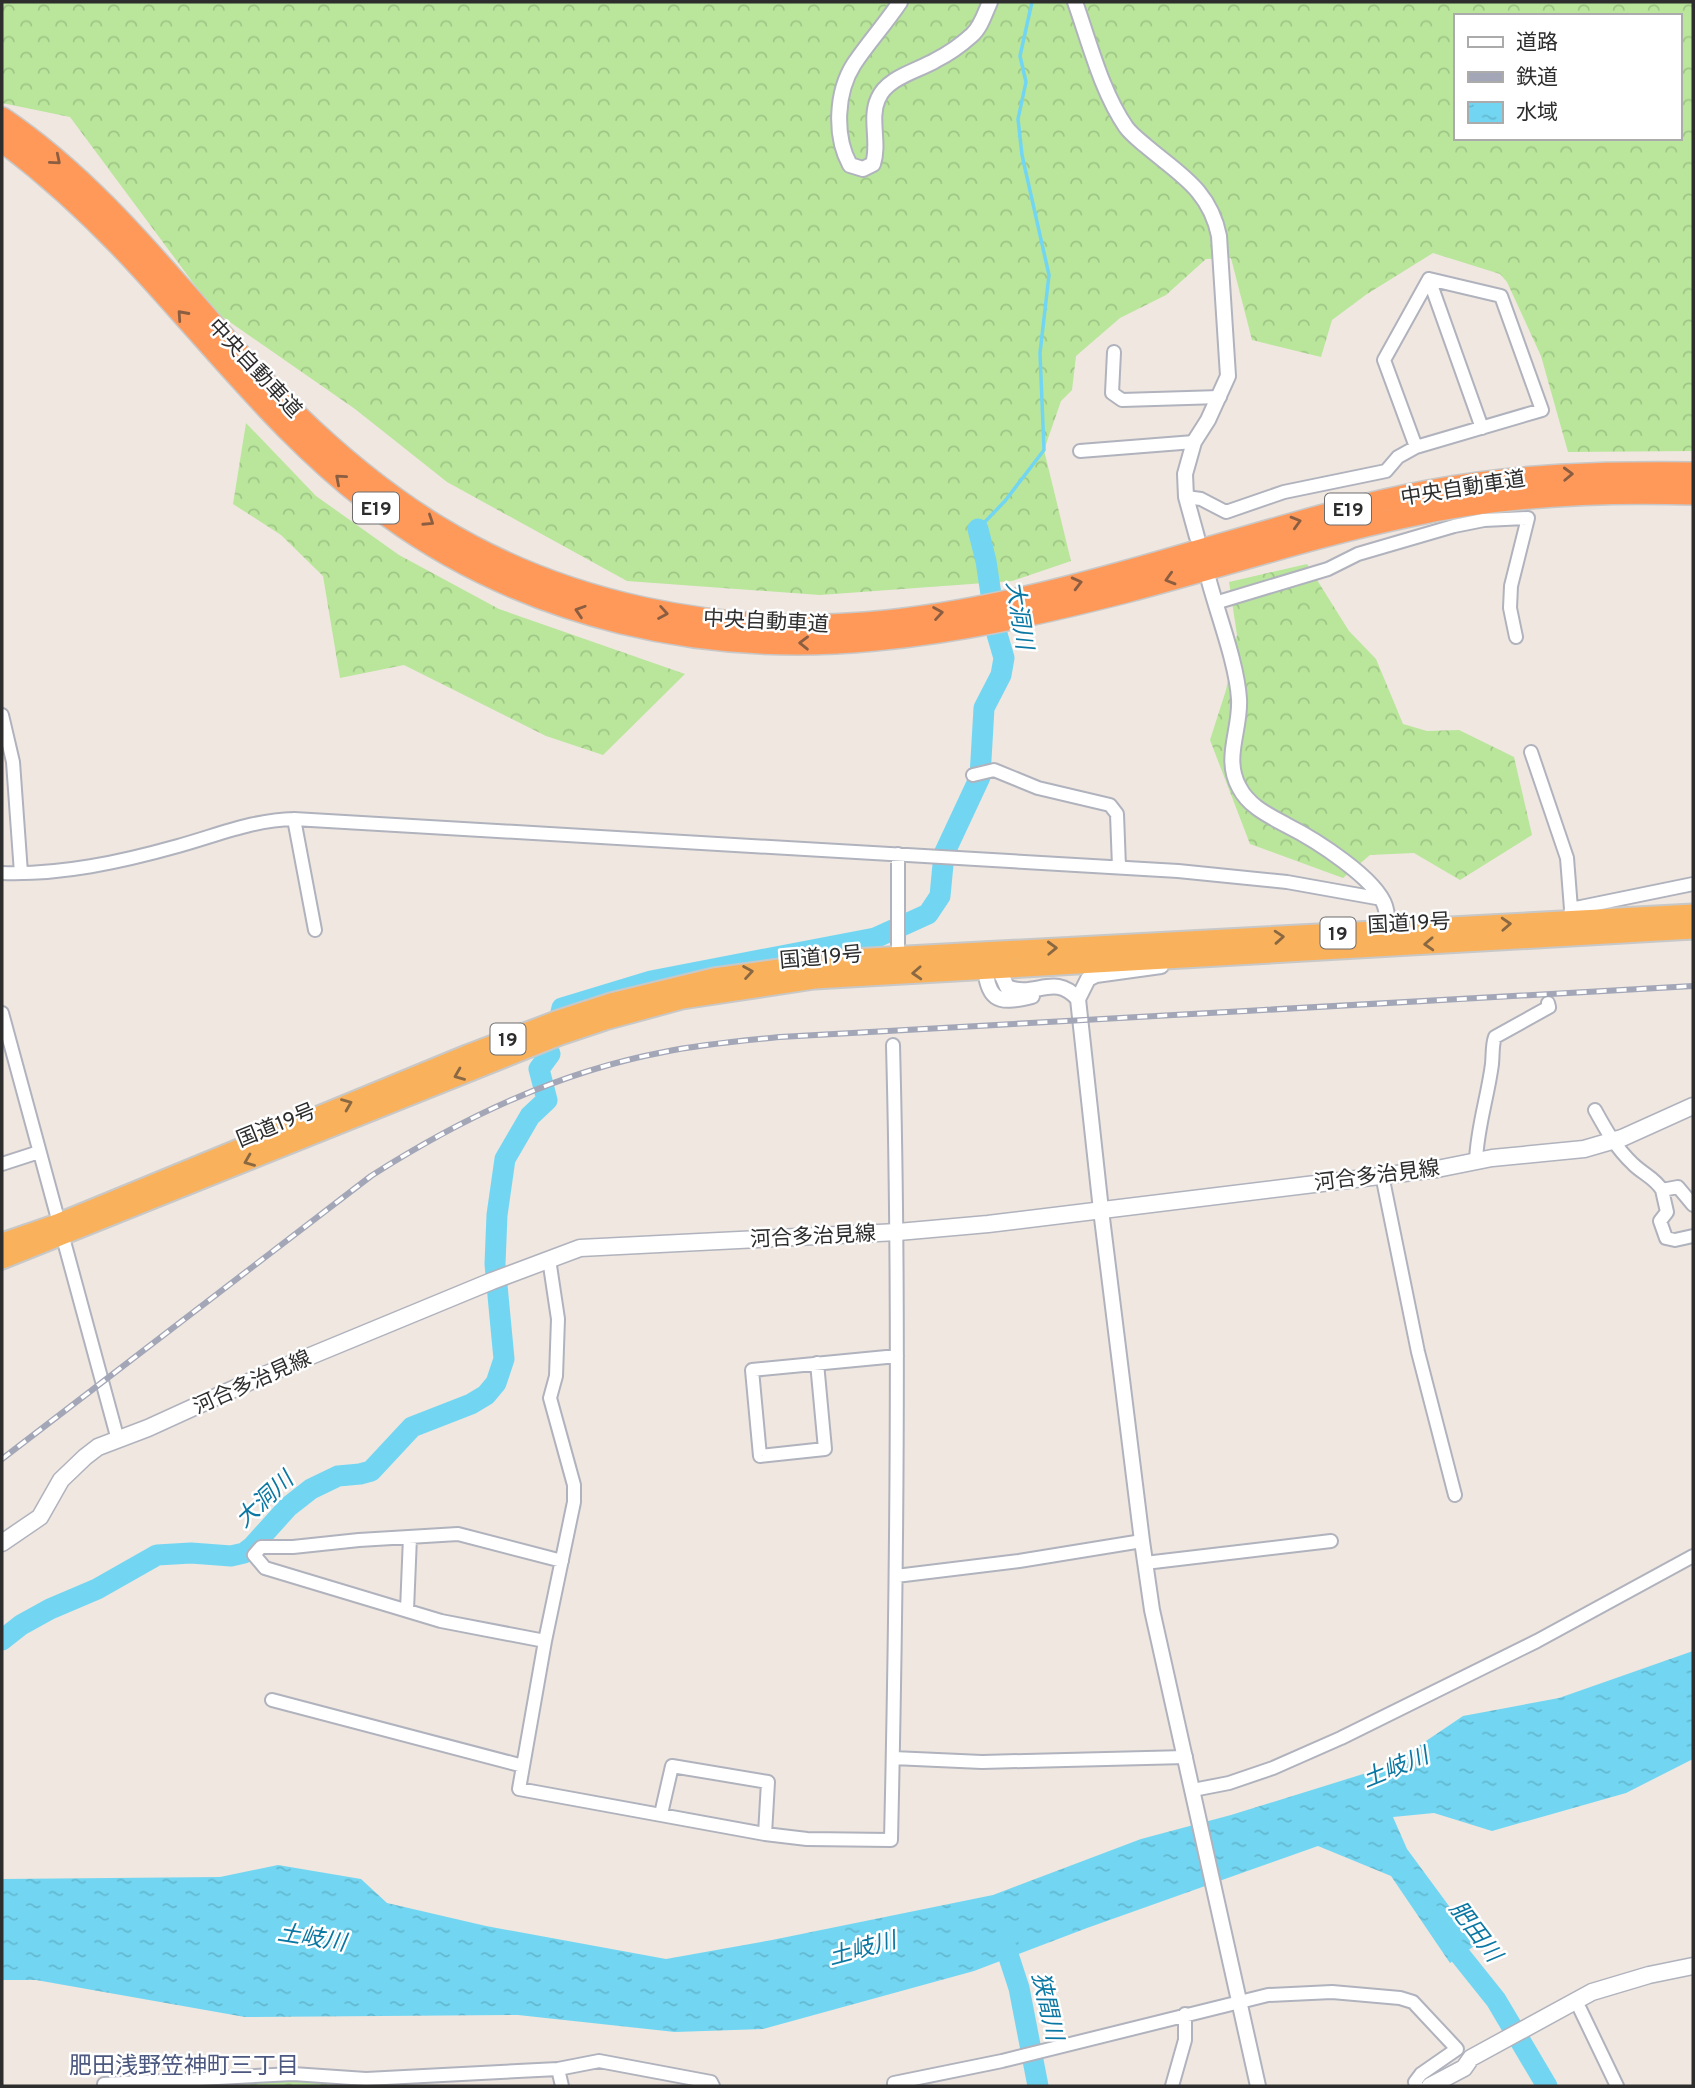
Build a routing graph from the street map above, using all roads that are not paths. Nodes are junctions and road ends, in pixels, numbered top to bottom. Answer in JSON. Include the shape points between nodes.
{"nodes":[{"id":1,"x":900,"y":2,"type":"edge"},
{"id":2,"x":990,"y":2,"type":"edge"},
{"id":3,"x":1075,"y":2,"type":"edge"},
{"id":4,"x":2,"y":118,"type":"edge"},
{"id":5,"x":2,"y":141,"type":"edge"},
{"id":6,"x":1429,"y":279,"type":"junction"},
{"id":7,"x":1114,"y":352,"type":"dead end"},
{"id":8,"x":1220,"y":397,"type":"junction"},
{"id":9,"x":1482,"y":428,"type":"junction"},
{"id":10,"x":1194,"y":442,"type":"junction"},
{"id":11,"x":1416,"y":447,"type":"junction"},
{"id":12,"x":1080,"y":451,"type":"dead end"},
{"id":13,"x":1693,"y":473,"type":"edge"},
{"id":14,"x":1693,"y":494,"type":"edge"},
{"id":15,"x":1186,"y":497,"type":"junction"},
{"id":16,"x":1197,"y":537,"type":"dead end"},
{"id":17,"x":1209,"y":581,"type":"dead end"},
{"id":18,"x":1215,"y":604,"type":"junction"},
{"id":19,"x":1012,"y":609,"type":"junction"},
{"id":20,"x":871,"y":631,"type":"junction"},
{"id":21,"x":1516,"y":637,"type":"dead end"},
{"id":22,"x":2,"y":715,"type":"edge"},
{"id":23,"x":1531,"y":752,"type":"dead end"},
{"id":24,"x":979,"y":773,"type":"dead end"},
{"id":25,"x":294,"y":819,"type":"junction"},
{"id":26,"x":898,"y":854,"type":"junction"},
{"id":27,"x":1119,"y":867,"type":"junction"},
{"id":28,"x":2,"y":873,"type":"edge"},
{"id":29,"x":21,"y":873,"type":"junction"},
{"id":30,"x":1693,"y":884,"type":"edge"},
{"id":31,"x":1382,"y":899,"type":"junction"},
{"id":32,"x":1693,"y":914,"type":"edge"},
{"id":33,"x":1570,"y":922,"type":"junction"},
{"id":34,"x":1693,"y":929,"type":"edge"},
{"id":35,"x":315,"y":930,"type":"dead end"},
{"id":36,"x":1390,"y":938,"type":"junction"},
{"id":37,"x":898,"y":946,"type":"junction"},
{"id":38,"x":1196,"y":958,"type":"junction"},
{"id":39,"x":989,"y":963,"type":"junction"},
{"id":40,"x":1078,"y":999,"type":"junction"},
{"id":41,"x":1548,"y":1003,"type":"dead end"},
{"id":42,"x":2,"y":1013,"type":"edge"},
{"id":43,"x":1079,"y":1021,"type":"junction"},
{"id":44,"x":892,"y":1045,"type":"dead end"},
{"id":45,"x":8,"y":1064,"type":"edge"},
{"id":46,"x":1693,"y":1106,"type":"edge"},
{"id":47,"x":1595,"y":1110,"type":"dead end"},
{"id":48,"x":1612,"y":1140,"type":"junction"},
{"id":49,"x":39,"y":1152,"type":"junction"},
{"id":50,"x":1476,"y":1161,"type":"junction"},
{"id":51,"x":2,"y":1164,"type":"edge"},
{"id":52,"x":1382,"y":1175,"type":"junction"},
{"id":53,"x":1662,"y":1190,"type":"junction"},
{"id":54,"x":1693,"y":1205,"type":"edge"},
{"id":55,"x":1101,"y":1210,"type":"junction"},
{"id":56,"x":59,"y":1230,"type":"junction"},
{"id":57,"x":898,"y":1232,"type":"junction"},
{"id":58,"x":1693,"y":1236,"type":"edge"},
{"id":59,"x":2,"y":1242,"type":"edge"},
{"id":60,"x":2,"y":1259,"type":"edge"},
{"id":61,"x":549,"y":1259,"type":"junction"},
{"id":62,"x":897,"y":1356,"type":"junction"},
{"id":63,"x":817,"y":1363,"type":"junction"},
{"id":64,"x":118,"y":1440,"type":"junction"},
{"id":65,"x":1455,"y":1495,"type":"dead end"},
{"id":66,"x":410,"y":1537,"type":"junction"},
{"id":67,"x":1142,"y":1541,"type":"junction"},
{"id":68,"x":1331,"y":1541,"type":"dead end"},
{"id":69,"x":2,"y":1543,"type":"edge"},
{"id":70,"x":1693,"y":1556,"type":"edge"},
{"id":71,"x":562,"y":1561,"type":"junction"},
{"id":72,"x":1145,"y":1563,"type":"junction"},
{"id":73,"x":896,"y":1576,"type":"junction"},
{"id":74,"x":407,"y":1610,"type":"junction"},
{"id":75,"x":545,"y":1641,"type":"junction"},
{"id":76,"x":272,"y":1700,"type":"dead end"},
{"id":77,"x":1186,"y":1757,"type":"junction"},
{"id":78,"x":893,"y":1758,"type":"junction"},
{"id":79,"x":523,"y":1766,"type":"junction"},
{"id":80,"x":1193,"y":1790,"type":"junction"},
{"id":81,"x":661,"y":1814,"type":"junction"},
{"id":82,"x":765,"y":1834,"type":"junction"},
{"id":83,"x":1693,"y":1966,"type":"edge"},
{"id":84,"x":1240,"y":2000,"type":"junction"},
{"id":85,"x":1573,"y":2009,"type":"junction"},
{"id":86,"x":1185,"y":2014,"type":"junction"},
{"id":87,"x":558,"y":2069,"type":"junction"},
{"id":88,"x":1463,"y":2071,"type":"edge"},
{"id":89,"x":367,"y":2082,"type":"edge"},
{"id":90,"x":104,"y":2086,"type":"edge"},
{"id":91,"x":562,"y":2086,"type":"edge"},
{"id":92,"x":713,"y":2086,"type":"edge"},
{"id":93,"x":894,"y":2086,"type":"edge"},
{"id":94,"x":1172,"y":2086,"type":"edge"},
{"id":95,"x":1258,"y":2086,"type":"edge"},
{"id":96,"x":1417,"y":2086,"type":"edge"},
{"id":97,"x":1430,"y":2086,"type":"edge"},
{"id":98,"x":1616,"y":2086,"type":"edge"}],
"edges":[{"from":1,"to":2,"type":"street","via":[[853,66],[842,97],[840,142],[850,165],[863,169],[873,163],[877,152],[878,98],[909,72],[972,35]]},
{"from":3,"to":8,"type":"street","via":[[1108,96],[1124,124],[1194,185],[1216,219],[1228,360]]},
{"from":4,"to":20,"type":"highway","name":"中央自動車道","number":"E19","one_way":true,"via":[[64,166],[113,213],[328,444],[440,528],[563,585],[658,612]]},
{"from":20,"to":5,"type":"highway","name":"中央自動車道","number":"E19","one_way":true,"via":[[824,643],[762,643],[654,632],[556,604],[429,543],[389,518],[314,456],[100,226]]},
{"from":6,"to":9,"type":"street"},
{"from":6,"to":9,"type":"street","via":[[1501,296],[1542,410]]},
{"from":6,"to":11,"type":"street","via":[[1384,360]]},
{"from":7,"to":8,"type":"street","via":[[1112,393],[1122,400]]},
{"from":8,"to":10,"type":"street"},
{"from":9,"to":11,"type":"street"},
{"from":10,"to":12,"type":"street"},
{"from":10,"to":15,"type":"street","via":[[1185,474]]},
{"from":11,"to":15,"type":"street","via":[[1386,471],[1284,492],[1227,512]]},
{"from":19,"to":13,"type":"highway","name":"中央自動車道","number":"E19","one_way":true,"via":[[1307,518],[1427,491],[1547,475]]},
{"from":14,"to":19,"type":"highway","name":"中央自動車道","number":"E19","one_way":true,"via":[[1546,495],[1478,503],[1325,536],[1128,591]]},
{"from":15,"to":16,"type":"street"},
{"from":17,"to":18,"type":"street"},
{"from":18,"to":21,"type":"street","via":[[1454,526],[1528,517],[1511,586]]},
{"from":18,"to":31,"type":"street","via":[[1240,699],[1231,753],[1239,787],[1262,812],[1349,864]]},
{"from":19,"to":20,"type":"highway","name":"中央自動車道","number":"E19","via":[[966,609]]},
{"from":22,"to":29,"type":"street","via":[[13,762]]},
{"from":23,"to":33,"type":"street","via":[[1567,858]]},
{"from":24,"to":27,"type":"street","via":[[994,770],[1038,788],[1110,806],[1117,814]]},
{"from":25,"to":26,"type":"street"},
{"from":25,"to":29,"type":"street","via":[[267,820],[95,866]]},
{"from":25,"to":35,"type":"street"},
{"from":26,"to":27,"type":"street"},
{"from":26,"to":37,"type":"street"},
{"from":27,"to":31,"type":"street","via":[[1287,882]]},
{"from":28,"to":29,"type":"street"},
{"from":30,"to":33,"type":"street"},
{"from":31,"to":36,"type":"street"},
{"from":32,"to":33,"type":"highway","name":"国道19号","number":"19"},
{"from":33,"to":34,"type":"highway","name":"国道19号","number":"19"},
{"from":33,"to":36,"type":"highway","name":"国道19号","number":"19"},
{"from":36,"to":38,"type":"highway","name":"国道19号","number":"19"},
{"from":39,"to":36,"type":"highway","name":"国道19号","number":"19","one_way":true,"via":[[1193,942]]},
{"from":37,"to":39,"type":"highway","name":"国道19号","number":"19"},
{"from":56,"to":37,"type":"highway","name":"国道19号","number":"19","one_way":true,"via":[[479,1051],[611,1003],[703,980],[850,959]]},
{"from":38,"to":39,"type":"highway","name":"国道19号","number":"19"},
{"from":38,"to":40,"type":"street","via":[[1096,975],[1088,979]]},
{"from":39,"to":40,"type":"street","via":[[1007,987],[1031,991],[1053,985]]},
{"from":39,"to":43,"type":"street","via":[[990,992],[996,999],[1061,995]]},
{"from":39,"to":56,"type":"highway","name":"国道19号","number":"19","one_way":true,"via":[[814,979],[649,1007],[560,1035]]},
{"from":40,"to":43,"type":"street"},
{"from":41,"to":50,"type":"street","via":[[1549,1007],[1493,1041]]},
{"from":42,"to":45,"type":"street"},
{"from":43,"to":55,"type":"street"},
{"from":44,"to":57,"type":"street"},
{"from":45,"to":49,"type":"street"},
{"from":46,"to":48,"type":"main road","name":"河合多治見線"},
{"from":47,"to":48,"type":"street"},
{"from":48,"to":50,"type":"main road","name":"河合多治見線","via":[[1584,1149]]},
{"from":48,"to":53,"type":"street"},
{"from":49,"to":51,"type":"street"},
{"from":49,"to":56,"type":"street"},
{"from":50,"to":52,"type":"main road","name":"河合多治見線"},
{"from":52,"to":55,"type":"main road","name":"河合多治見線"},
{"from":52,"to":65,"type":"street","via":[[1418,1352]]},
{"from":53,"to":54,"type":"street","via":[[1678,1187]]},
{"from":53,"to":58,"type":"street","via":[[1667,1212],[1660,1221],[1666,1238]]},
{"from":55,"to":57,"type":"main road","name":"河合多治見線"},
{"from":55,"to":67,"type":"street"},
{"from":56,"to":59,"type":"highway","name":"国道19号","number":"19"},
{"from":56,"to":60,"type":"highway","name":"国道19号","number":"19"},
{"from":56,"to":64,"type":"street"},
{"from":57,"to":61,"type":"main road","name":"河合多治見線","via":[[604,1246],[580,1248]]},
{"from":57,"to":62,"type":"street"},
{"from":61,"to":64,"type":"main road","name":"河合多治見線","via":[[261,1376]]},
{"from":61,"to":71,"type":"street","via":[[558,1318],[556,1376],[550,1398],[574,1485]]},
{"from":62,"to":63,"type":"street"},
{"from":62,"to":73,"type":"street"},
{"from":63,"to":63,"type":"street","via":[[752,1370],[760,1456],[825,1449]]},
{"from":64,"to":69,"type":"main road","name":"河合多治見線","via":[[85,1457],[61,1480],[40,1517]]},
{"from":66,"to":71,"type":"street","via":[[458,1534]]},
{"from":66,"to":74,"type":"street"},
{"from":66,"to":74,"type":"street","via":[[261,1547],[254,1555],[265,1568]]},
{"from":67,"to":72,"type":"street"},
{"from":67,"to":73,"type":"street"},
{"from":68,"to":72,"type":"street"},
{"from":70,"to":80,"type":"street","via":[[1537,1641],[1341,1738],[1273,1769]]},
{"from":71,"to":75,"type":"street"},
{"from":72,"to":77,"type":"street"},
{"from":73,"to":78,"type":"street"},
{"from":74,"to":75,"type":"street"},
{"from":75,"to":79,"type":"street"},
{"from":76,"to":79,"type":"street"},
{"from":77,"to":78,"type":"street","via":[[982,1762]]},
{"from":77,"to":80,"type":"street"},
{"from":78,"to":82,"type":"street","via":[[891,1840]]},
{"from":79,"to":81,"type":"street","via":[[519,1789]]},
{"from":80,"to":84,"type":"street"},
{"from":81,"to":82,"type":"street"},
{"from":81,"to":82,"type":"street","via":[[672,1766],[768,1782]]},
{"from":83,"to":85,"type":"main road","via":[[1592,1992]]},
{"from":84,"to":86,"type":"street"},
{"from":84,"to":95,"type":"street"},
{"from":84,"to":96,"type":"street","via":[[1332,1993],[1413,2002],[1457,2049],[1422,2074]]},
{"from":85,"to":88,"type":"main road"},
{"from":85,"to":98,"type":"street"},
{"from":86,"to":93,"type":"street"},
{"from":86,"to":94,"type":"street","via":[[1185,2040]]},
{"from":87,"to":89,"type":"street"},
{"from":87,"to":91,"type":"street"},
{"from":87,"to":92,"type":"street","via":[[599,2062],[711,2082]]},
{"from":88,"to":97,"type":"main road"},
{"from":89,"to":90,"type":"street","via":[[293,2074]]}]}
